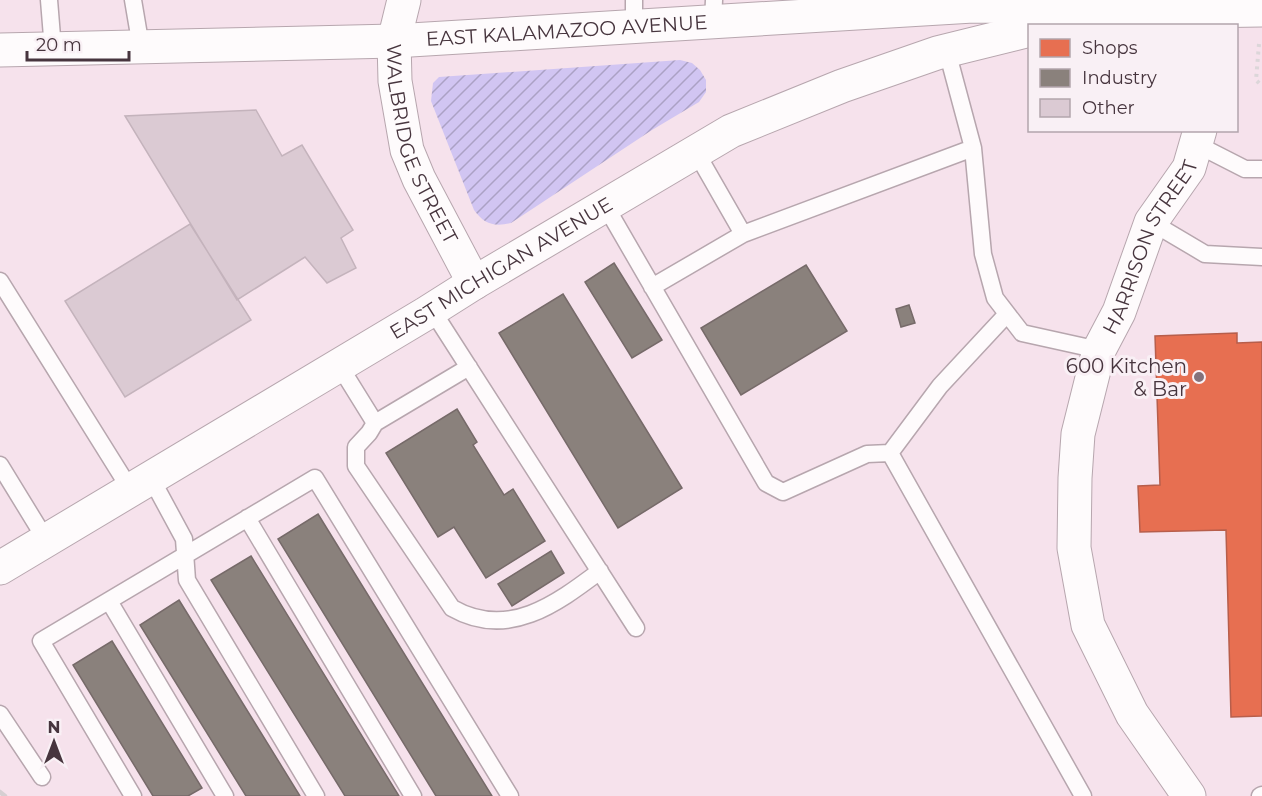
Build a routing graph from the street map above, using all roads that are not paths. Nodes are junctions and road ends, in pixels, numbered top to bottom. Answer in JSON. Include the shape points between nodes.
{"nodes":[{"id":1,"x":49,"y":0,"type":"edge"},
{"id":2,"x":133,"y":0,"type":"edge"},
{"id":3,"x":404,"y":0,"type":"edge"},
{"id":4,"x":945,"y":4,"type":"edge"},
{"id":5,"x":838,"y":7,"type":"edge"},
{"id":6,"x":714,"y":10,"type":"edge"},
{"id":7,"x":1262,"y":10,"type":"edge"},
{"id":8,"x":1133,"y":12,"type":"junction"},
{"id":9,"x":634,"y":13,"type":"edge"},
{"id":10,"x":1204,"y":19,"type":"edge"},
{"id":11,"x":1065,"y":24,"type":"edge"},
{"id":12,"x":1028,"y":30,"type":"edge"},
{"id":13,"x":394,"y":41,"type":"junction"},
{"id":14,"x":141,"y":47,"type":"junction"},
{"id":15,"x":53,"y":49,"type":"junction"},
{"id":16,"x":0,"y":50,"type":"edge"},
{"id":17,"x":947,"y":51,"type":"junction"},
{"id":18,"x":1198,"y":137,"type":"edge"},
{"id":19,"x":973,"y":148,"type":"junction"},
{"id":20,"x":696,"y":152,"type":"junction"},
{"id":21,"x":1262,"y":169,"type":"edge"},
{"id":22,"x":605,"y":205,"type":"junction"},
{"id":23,"x":1151,"y":222,"type":"junction"},
{"id":24,"x":743,"y":234,"type":"junction"},
{"id":25,"x":1262,"y":257,"type":"edge"},
{"id":26,"x":0,"y":282,"type":"edge"},
{"id":27,"x":474,"y":283,"type":"junction"},
{"id":28,"x":652,"y":287,"type":"junction"},
{"id":29,"x":432,"y":310,"type":"junction"},
{"id":30,"x":1007,"y":314,"type":"junction"},
{"id":31,"x":1099,"y":350,"type":"junction"},
{"id":32,"x":339,"y":365,"type":"junction"},
{"id":33,"x":469,"y":367,"type":"junction"},
{"id":34,"x":375,"y":423,"type":"junction"},
{"id":35,"x":890,"y":453,"type":"junction"},
{"id":36,"x":0,"y":465,"type":"edge"},
{"id":37,"x":141,"y":484,"type":"junction"},
{"id":38,"x":247,"y":518,"type":"junction"},
{"id":39,"x":45,"y":540,"type":"junction"},
{"id":40,"x":186,"y":554,"type":"junction"},
{"id":41,"x":0,"y":568,"type":"edge"},
{"id":42,"x":600,"y":571,"type":"junction"},
{"id":43,"x":109,"y":601,"type":"junction"},
{"id":44,"x":636,"y":628,"type":"dead end"},
{"id":45,"x":0,"y":714,"type":"edge"},
{"id":46,"x":42,"y":777,"type":"dead end"},
{"id":47,"x":132,"y":796,"type":"edge"},
{"id":48,"x":225,"y":796,"type":"edge"},
{"id":49,"x":316,"y":796,"type":"edge"},
{"id":50,"x":413,"y":796,"type":"edge"},
{"id":51,"x":510,"y":796,"type":"edge"},
{"id":52,"x":1083,"y":796,"type":"edge"},
{"id":53,"x":1189,"y":796,"type":"edge"}],
"edges":[{"from":1,"to":15,"type":"lane"},
{"from":2,"to":14,"type":"lane"},
{"from":3,"to":13,"type":"main road","name":"WALBRIDGE STREET"},
{"from":4,"to":5,"type":"main road","name":"EAST KALAMAZOO AVENUE"},
{"from":4,"to":8,"type":"main road","name":"EAST KALAMAZOO AVENUE"},
{"from":5,"to":6,"type":"main road","name":"EAST KALAMAZOO AVENUE"},
{"from":6,"to":9,"type":"main road","name":"EAST KALAMAZOO AVENUE"},
{"from":7,"to":10,"type":"main road"},
{"from":8,"to":10,"type":"main road"},
{"from":8,"to":11,"type":"main road"},
{"from":9,"to":13,"type":"main road","name":"EAST KALAMAZOO AVENUE"},
{"from":12,"to":17,"type":"main road","name":"EAST MICHIGAN AVENUE"},
{"from":13,"to":14,"type":"main road","name":"EAST KALAMAZOO AVENUE"},
{"from":13,"to":27,"type":"main road","name":"WALBRIDGE STREET","via":[[395,81],[407,150]]},
{"from":14,"to":15,"type":"main road","name":"EAST KALAMAZOO AVENUE"},
{"from":15,"to":16,"type":"main road","name":"EAST KALAMAZOO AVENUE"},
{"from":17,"to":19,"type":"lane"},
{"from":17,"to":20,"type":"main road","name":"EAST MICHIGAN AVENUE","via":[[842,86],[732,131]]},
{"from":18,"to":21,"type":"lane","via":[[1245,169]]},
{"from":18,"to":23,"type":"main road","name":"HARRISON STREET","via":[[1188,168]]},
{"from":19,"to":24,"type":"lane"},
{"from":19,"to":30,"type":"lane","via":[[983,254],[995,298]]},
{"from":20,"to":22,"type":"main road","name":"EAST MICHIGAN AVENUE"},
{"from":20,"to":24,"type":"lane"},
{"from":22,"to":27,"type":"main road","name":"EAST MICHIGAN AVENUE"},
{"from":22,"to":28,"type":"lane"},
{"from":23,"to":25,"type":"lane","via":[[1205,254]]},
{"from":23,"to":31,"type":"main road","name":"HARRISON STREET","via":[[1119,312]]},
{"from":24,"to":28,"type":"lane"},
{"from":26,"to":37,"type":"lane"},
{"from":27,"to":29,"type":"main road","name":"EAST MICHIGAN AVENUE"},
{"from":28,"to":35,"type":"lane","via":[[766,483],[783,492],[867,454]]},
{"from":29,"to":32,"type":"main road","name":"EAST MICHIGAN AVENUE"},
{"from":29,"to":33,"type":"lane"},
{"from":30,"to":31,"type":"lane","via":[[1022,333]]},
{"from":30,"to":35,"type":"lane","via":[[940,386]]},
{"from":31,"to":53,"type":"main road","name":"HARRISON STREET","via":[[1078,434],[1075,478],[1074,548],[1089,625],[1132,714]]},
{"from":32,"to":34,"type":"lane"},
{"from":32,"to":37,"type":"main road","name":"EAST MICHIGAN AVENUE"},
{"from":33,"to":34,"type":"lane"},
{"from":33,"to":42,"type":"lane"},
{"from":34,"to":42,"type":"lane","via":[[356,447],[356,466],[452,608],[466,616],[495,621],[533,615]]},
{"from":35,"to":52,"type":"lane"},
{"from":36,"to":39,"type":"lane"},
{"from":37,"to":39,"type":"main road","name":"EAST MICHIGAN AVENUE"},
{"from":37,"to":40,"type":"lane","via":[[184,539]]},
{"from":38,"to":40,"type":"lane"},
{"from":38,"to":50,"type":"lane"},
{"from":38,"to":51,"type":"lane","via":[[315,478]]},
{"from":39,"to":41,"type":"main road","name":"EAST MICHIGAN AVENUE"},
{"from":40,"to":43,"type":"lane"},
{"from":40,"to":49,"type":"lane","via":[[187,580]]},
{"from":42,"to":44,"type":"lane"},
{"from":43,"to":47,"type":"lane","via":[[41,641]]},
{"from":43,"to":48,"type":"lane"},
{"from":45,"to":46,"type":"lane"}]}
